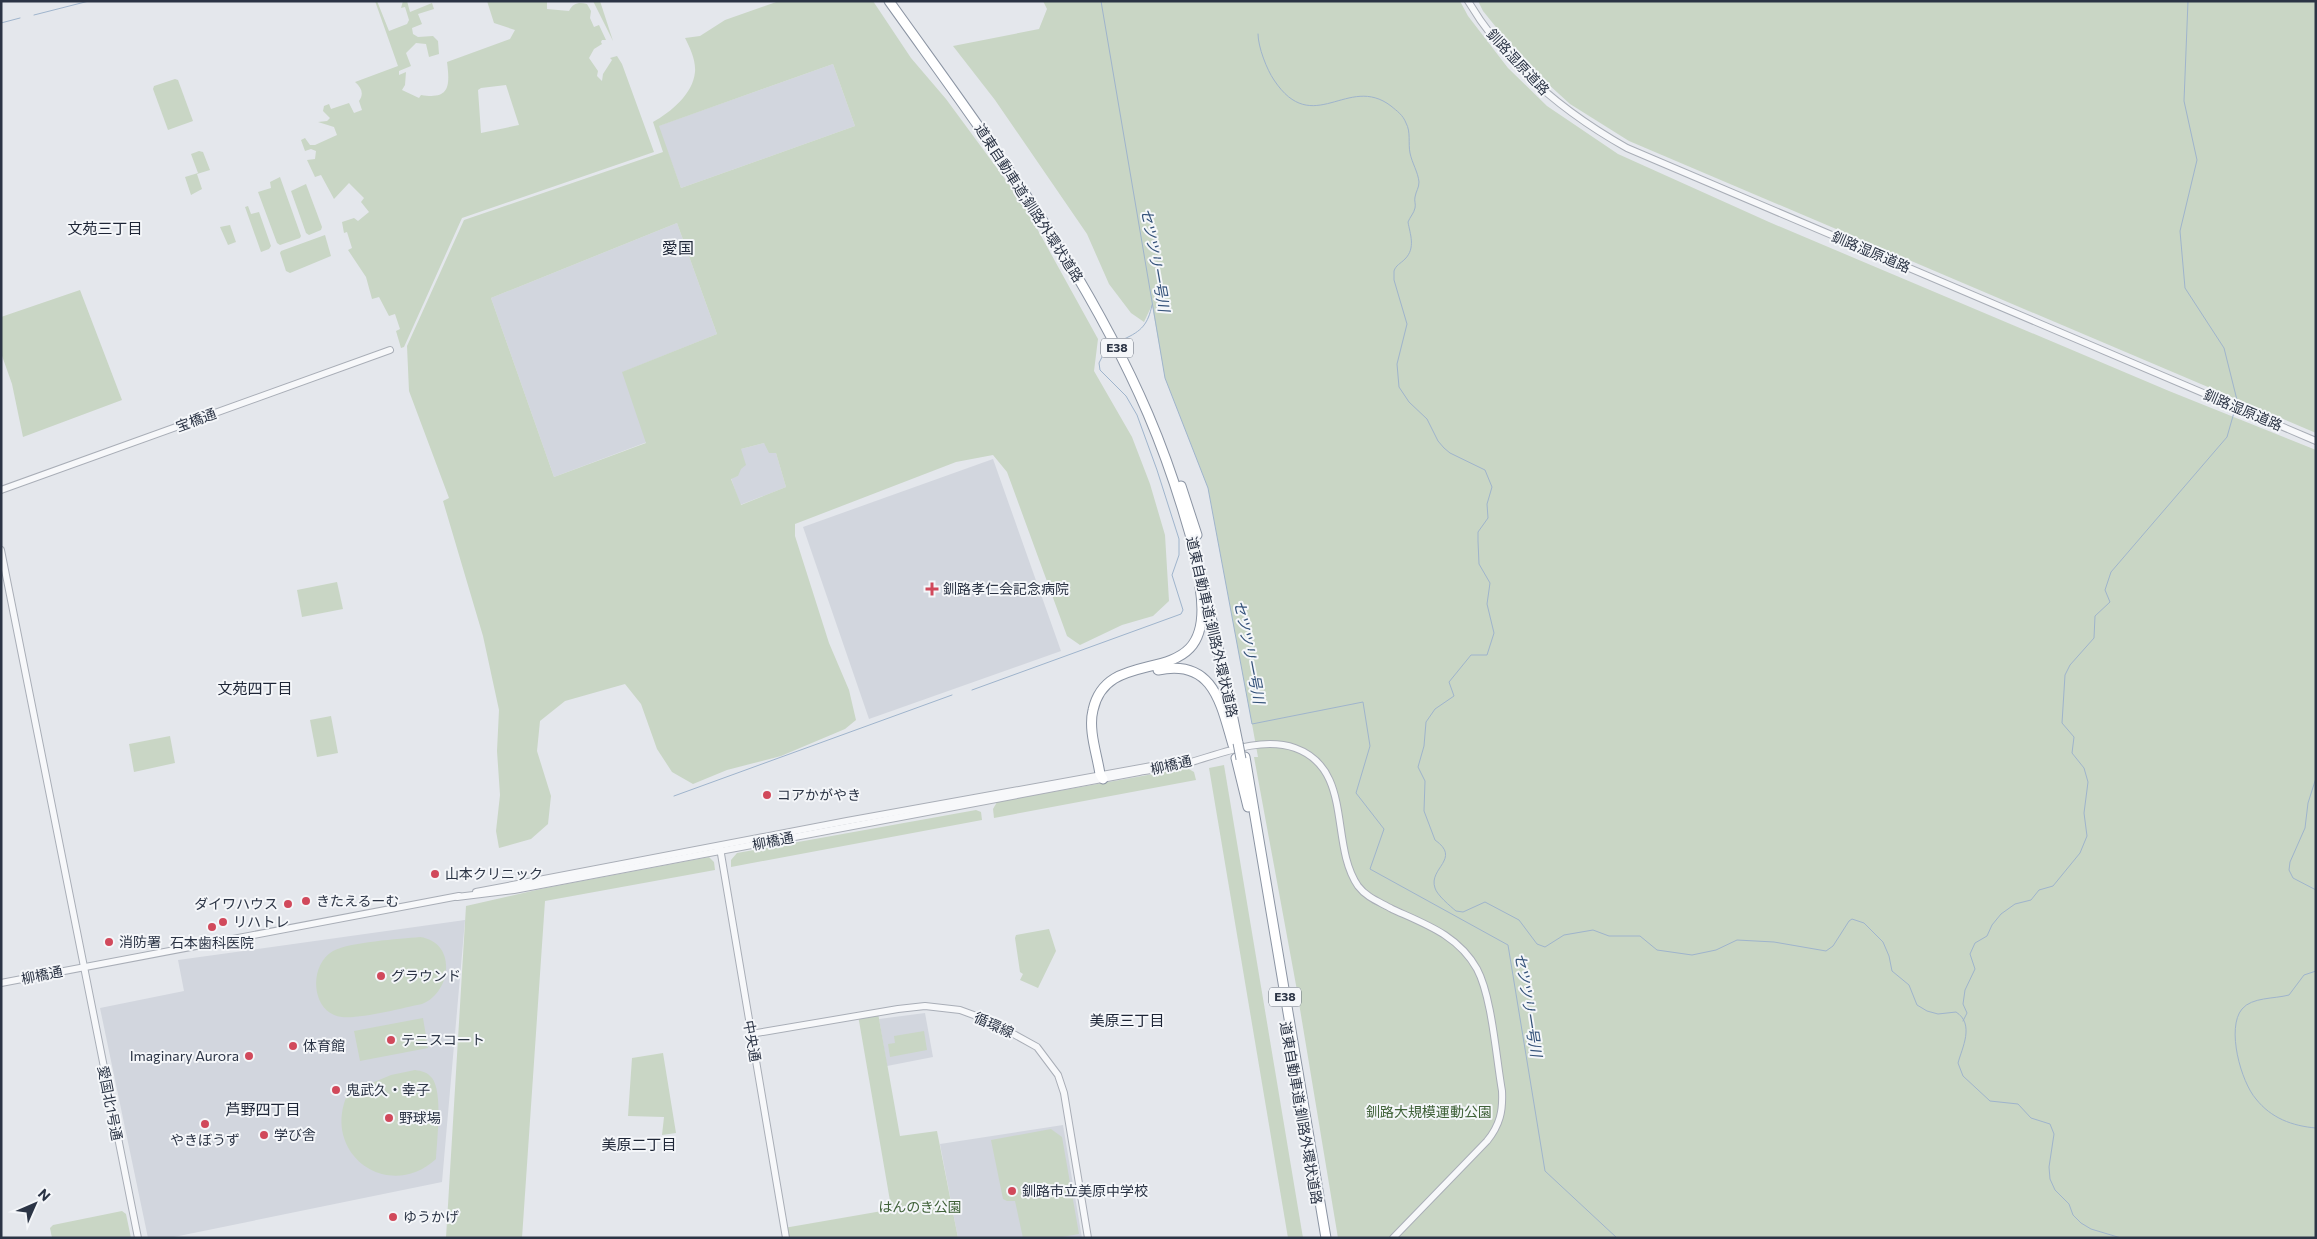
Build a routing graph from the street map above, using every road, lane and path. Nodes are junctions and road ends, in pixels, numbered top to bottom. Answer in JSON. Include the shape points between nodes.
{"nodes":[{"id":1,"x":889,"y":1,"type":"edge"},
{"id":2,"x":896,"y":1,"type":"edge"},
{"id":3,"x":1468,"y":1,"type":"edge"},
{"id":4,"x":390,"y":350,"type":"dead end"},
{"id":5,"x":2316,"y":441,"type":"edge"},
{"id":6,"x":1,"y":490,"type":"edge"},
{"id":7,"x":1187,"y":521,"type":"junction"},
{"id":8,"x":1,"y":550,"type":"edge"},
{"id":9,"x":1238,"y":744,"type":"junction"},
{"id":10,"x":1240,"y":758,"type":"junction"},
{"id":11,"x":1102,"y":775,"type":"junction"},
{"id":12,"x":719,"y":848,"type":"junction"},
{"id":13,"x":84,"y":967,"type":"junction"},
{"id":14,"x":1,"y":983,"type":"edge"},
{"id":15,"x":751,"y":1034,"type":"junction"},
{"id":16,"x":138,"y":1238,"type":"edge"},
{"id":17,"x":786,"y":1238,"type":"edge"},
{"id":18,"x":1088,"y":1238,"type":"edge"},
{"id":19,"x":1322,"y":1238,"type":"edge"},
{"id":20,"x":1326,"y":1238,"type":"edge"},
{"id":21,"x":1393,"y":1238,"type":"edge"}],
"edges":[{"from":1,"to":7,"type":"highway","name":"道東自動車道;釧路外環状道路","number":"E38","via":[[1011,171],[1072,265],[1149,415]]},
{"from":2,"to":9,"type":"highway","name":"道東自動車道;釧路外環状道路","number":"E38","via":[[1048,215],[1130,361],[1174,463],[1193,519],[1214,598]]},
{"from":3,"to":5,"type":"street","name":"釧路湿原道路","via":[[1483,25],[1538,86],[1583,122],[1627,148]]},
{"from":4,"to":6,"type":"street","name":"宝橋通"},
{"from":7,"to":9,"type":"highway","name":"道東自動車道;釧路外環状道路","number":"E38","via":[[1208,600]]},
{"from":7,"to":11,"type":"highway","via":[[1201,596],[1202,624],[1184,655],[1129,671],[1110,680],[1101,690],[1092,718]]},
{"from":8,"to":13,"type":"street","name":"愛国北1号通"},
{"from":9,"to":10,"type":"highway","name":"道東自動車道;釧路外環状道路","number":"E38","bridge":true},
{"from":9,"to":11,"type":"highway","via":[[1219,697],[1204,679],[1175,668],[1130,676],[1105,693],[1098,709]]},
{"from":10,"to":19,"type":"highway","name":"道東自動車道;釧路外環状道路","number":"E38"},
{"from":10,"to":20,"type":"highway","name":"道東自動車道;釧路外環状道路","number":"E38"},
{"from":11,"to":12,"type":"street","name":"柳橋通"},
{"from":11,"to":21,"type":"street","name":"柳橋通","via":[[1271,744],[1293,748],[1313,759],[1333,786],[1347,864],[1359,887],[1373,899],[1454,940],[1470,958],[1484,984],[1502,1091],[1498,1124],[1487,1141]]},
{"from":12,"to":13,"type":"street","name":"柳橋通","via":[[494,887],[458,897]]},
{"from":12,"to":15,"type":"street","name":"中央通"},
{"from":13,"to":14,"type":"street","name":"柳橋通"},
{"from":13,"to":16,"type":"street","name":"愛国北1号通"},
{"from":15,"to":17,"type":"street","name":"中央通"},
{"from":15,"to":18,"type":"street","name":"循環線","via":[[925,1006],[960,1010],[1030,1042],[1047,1058],[1064,1092]]}]}
